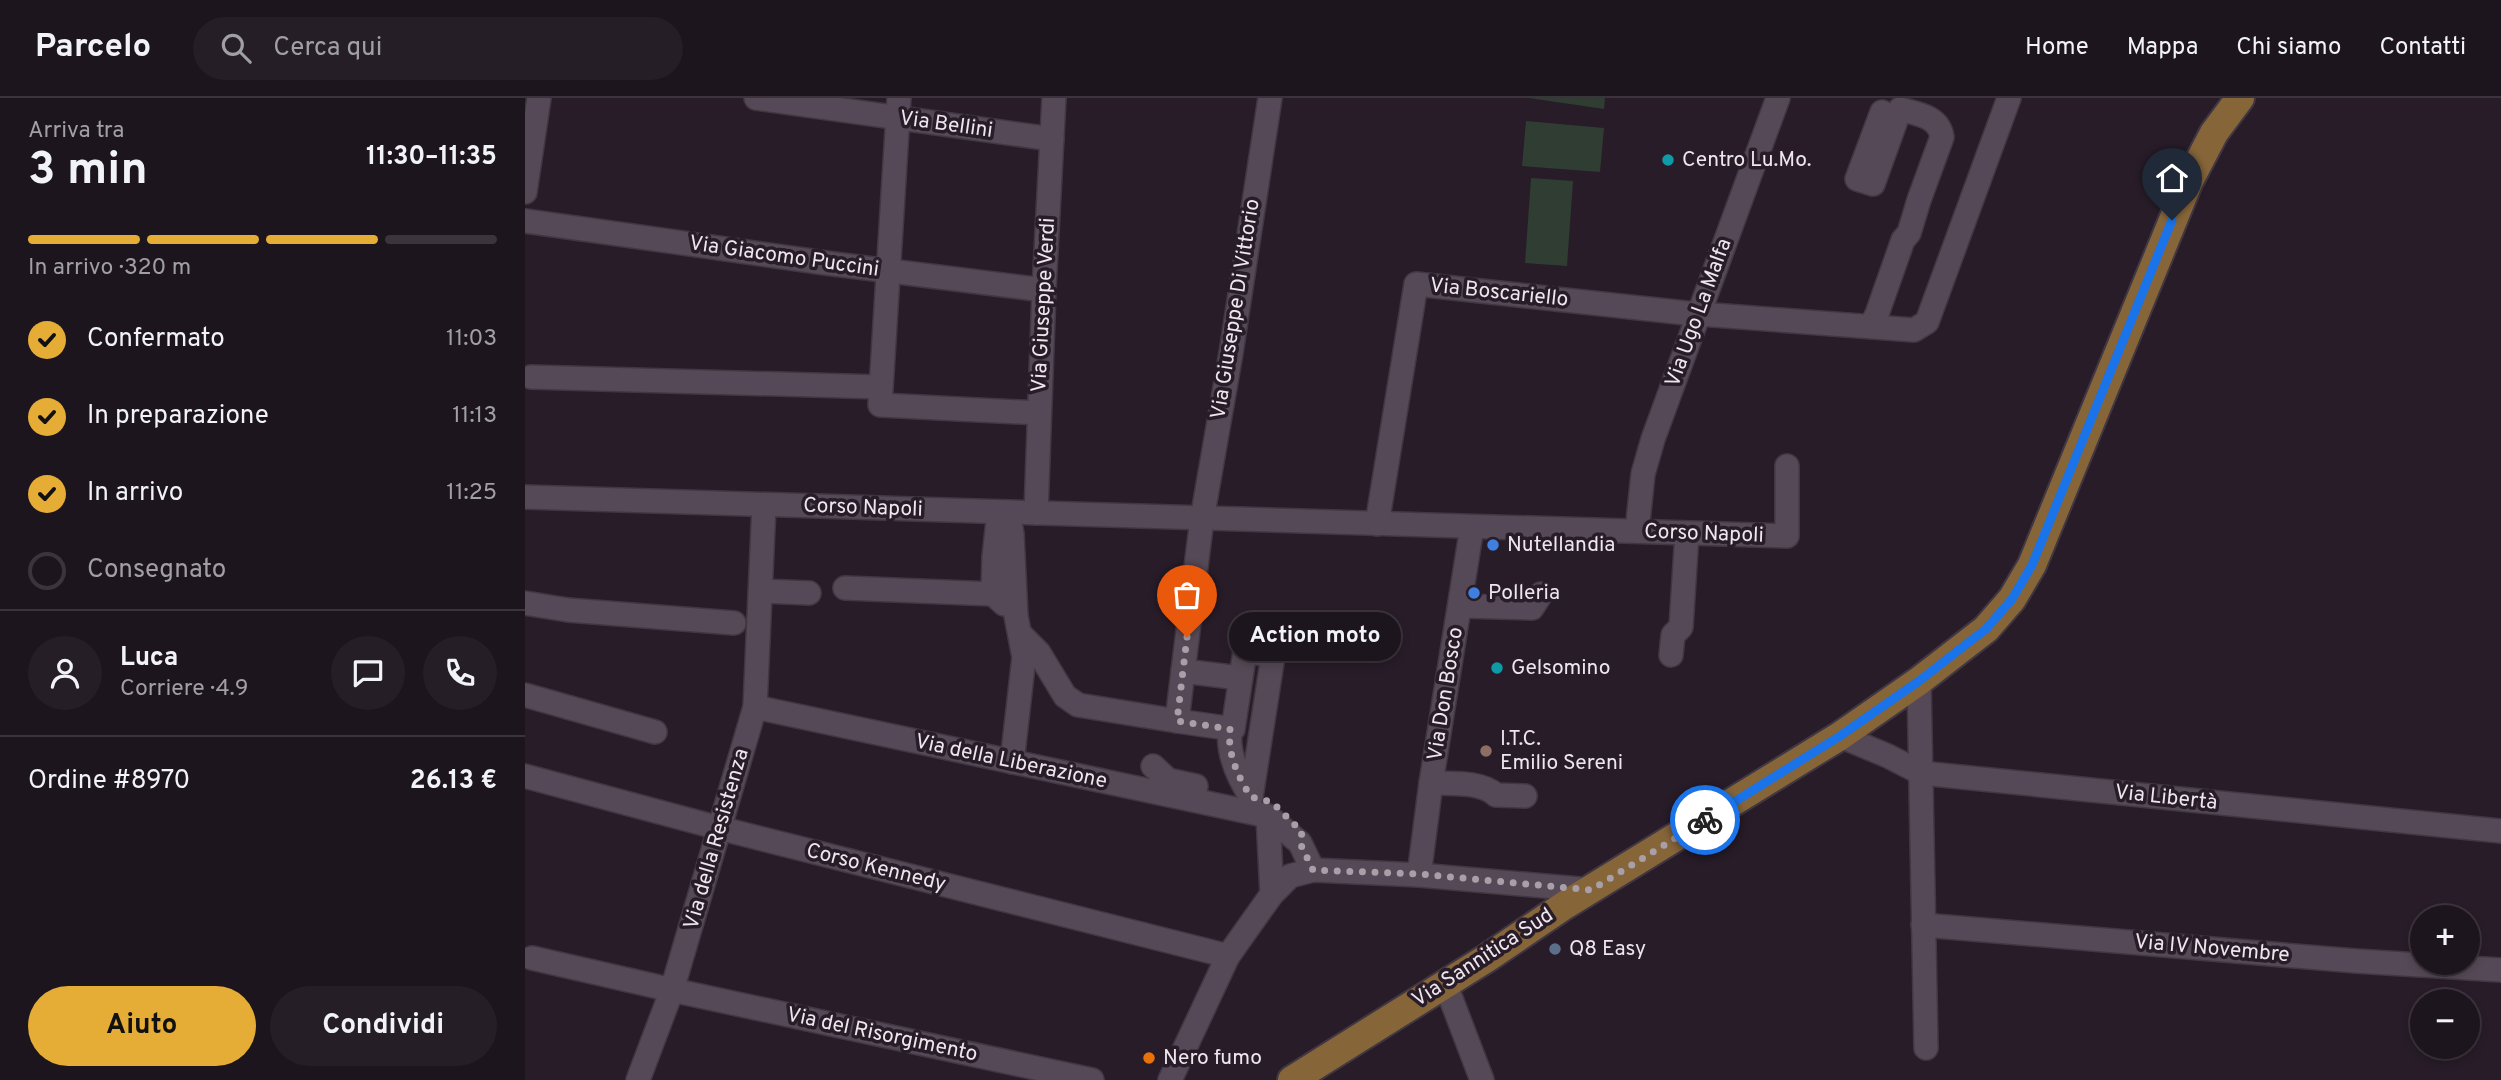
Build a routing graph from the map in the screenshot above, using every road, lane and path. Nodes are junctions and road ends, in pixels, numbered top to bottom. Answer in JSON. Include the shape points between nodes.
{"nodes":[{"id":1,"x":539,"y":98,"type":"edge"},
{"id":2,"x":756,"y":98,"type":"edge"},
{"id":3,"x":1054,"y":98,"type":"edge"},
{"id":4,"x":1270,"y":98,"type":"edge"},
{"id":5,"x":1778,"y":98,"type":"edge"},
{"id":6,"x":2009,"y":98,"type":"edge"},
{"id":7,"x":2240,"y":98,"type":"edge"},
{"id":8,"x":898,"y":108,"type":"edge"},
{"id":9,"x":1882,"y":112,"type":"dead end"},
{"id":10,"x":1052,"y":138,"type":"junction"},
{"id":11,"x":525,"y":192,"type":"edge"},
{"id":12,"x":525,"y":221,"type":"edge"},
{"id":13,"x":888,"y":271,"type":"junction"},
{"id":14,"x":1044,"y":290,"type":"junction"},
{"id":15,"x":1700,"y":313,"type":"junction"},
{"id":16,"x":1871,"y":326,"type":"junction"},
{"id":17,"x":531,"y":377,"type":"dead end"},
{"id":18,"x":880,"y":387,"type":"junction"},
{"id":19,"x":1039,"y":413,"type":"junction"},
{"id":20,"x":1787,"y":466,"type":"dead end"},
{"id":21,"x":525,"y":497,"type":"edge"},
{"id":22,"x":764,"y":505,"type":"junction"},
{"id":23,"x":1004,"y":512,"type":"junction"},
{"id":24,"x":1036,"y":513,"type":"junction"},
{"id":25,"x":1202,"y":519,"type":"junction"},
{"id":26,"x":1377,"y":524,"type":"junction"},
{"id":27,"x":1472,"y":527,"type":"junction"},
{"id":28,"x":1637,"y":531,"type":"junction"},
{"id":29,"x":1687,"y":533,"type":"junction"},
{"id":30,"x":845,"y":588,"type":"dead end"},
{"id":31,"x":761,"y":591,"type":"junction"},
{"id":32,"x":809,"y":593,"type":"dead end"},
{"id":33,"x":993,"y":594,"type":"junction"},
{"id":34,"x":1541,"y":594,"type":"dead end"},
{"id":35,"x":525,"y":603,"type":"edge"},
{"id":36,"x":1461,"y":606,"type":"junction"},
{"id":37,"x":734,"y":623,"type":"dead end"},
{"id":38,"x":1018,"y":625,"type":"junction"},
{"id":39,"x":1671,"y":655,"type":"dead end"},
{"id":40,"x":1183,"y":671,"type":"junction"},
{"id":41,"x":1240,"y":678,"type":"junction"},
{"id":42,"x":1919,"y":681,"type":"junction"},
{"id":43,"x":525,"y":695,"type":"edge"},
{"id":44,"x":755,"y":707,"type":"junction"},
{"id":45,"x":1177,"y":721,"type":"junction"},
{"id":46,"x":1230,"y":729,"type":"junction"},
{"id":47,"x":656,"y":732,"type":"dead end"},
{"id":48,"x":1840,"y":736,"type":"junction"},
{"id":49,"x":1012,"y":762,"type":"junction"},
{"id":50,"x":1153,"y":766,"type":"dead end"},
{"id":51,"x":1921,"y":773,"type":"junction"},
{"id":52,"x":525,"y":776,"type":"edge"},
{"id":53,"x":1431,"y":783,"type":"junction"},
{"id":54,"x":1525,"y":796,"type":"dead end"},
{"id":55,"x":1251,"y":797,"type":"junction"},
{"id":56,"x":1268,"y":816,"type":"junction"},
{"id":57,"x":719,"y":828,"type":"junction"},
{"id":58,"x":2501,"y":831,"type":"edge"},
{"id":59,"x":1300,"y":843,"type":"junction"},
{"id":60,"x":1313,"y":870,"type":"junction"},
{"id":61,"x":1419,"y":874,"type":"junction"},
{"id":62,"x":1591,"y":890,"type":"junction"},
{"id":63,"x":1272,"y":894,"type":"junction"},
{"id":64,"x":1923,"y":925,"type":"junction"},
{"id":65,"x":1228,"y":956,"type":"junction"},
{"id":66,"x":532,"y":958,"type":"dead end"},
{"id":67,"x":2501,"y":970,"type":"edge"},
{"id":68,"x":1445,"y":983,"type":"junction"},
{"id":69,"x":672,"y":990,"type":"junction"},
{"id":70,"x":1926,"y":1048,"type":"dead end"},
{"id":71,"x":1303,"y":1077,"type":"edge"},
{"id":72,"x":638,"y":1080,"type":"edge"},
{"id":73,"x":1092,"y":1080,"type":"edge"},
{"id":74,"x":1170,"y":1080,"type":"edge"},
{"id":75,"x":1482,"y":1080,"type":"edge"}],
"edges":[{"from":1,"to":11,"type":"street"},
{"from":2,"to":8,"type":"street","name":"Via Bellini"},
{"from":3,"to":10,"type":"street","name":"Via Giuseppe Verdi"},
{"from":4,"to":25,"type":"street","name":"Via Giuseppe Di Vittorio"},
{"from":5,"to":15,"type":"street","name":"Via Ugo La Malfa"},
{"from":6,"to":16,"type":"street","via":[[1927,322],[1915,330]]},
{"from":7,"to":42,"type":"main road","name":"Via Sannitica Sud","via":[[2214,133],[2189,181],[2032,565],[2012,599],[1986,629]]},
{"from":8,"to":10,"type":"street","name":"Via Bellini"},
{"from":8,"to":13,"type":"street"},
{"from":9,"to":16,"type":"street","via":[[1857,179],[1873,184],[1900,108],[1933,120],[1942,137]]},
{"from":10,"to":14,"type":"street","name":"Via Giuseppe Verdi"},
{"from":12,"to":13,"type":"street","name":"Via Giacomo Puccini"},
{"from":13,"to":14,"type":"street","name":"Via Giacomo Puccini"},
{"from":13,"to":18,"type":"street"},
{"from":14,"to":19,"type":"street","name":"Via Giuseppe Verdi"},
{"from":15,"to":16,"type":"street"},
{"from":15,"to":26,"type":"street","name":"Via Boscariello","via":[[1416,284]]},
{"from":15,"to":28,"type":"street","name":"Via Ugo La Malfa","via":[[1643,474]]},
{"from":17,"to":18,"type":"street"},
{"from":18,"to":19,"type":"street","via":[[880,405]]},
{"from":19,"to":24,"type":"street","name":"Via Giuseppe Verdi"},
{"from":20,"to":29,"type":"street","name":"Corso Napoli","via":[[1787,536]]},
{"from":21,"to":22,"type":"street","name":"Corso Napoli"},
{"from":22,"to":23,"type":"street","name":"Corso Napoli"},
{"from":22,"to":31,"type":"street","name":"Via della Resistenza"},
{"from":23,"to":24,"type":"street","name":"Corso Napoli"},
{"from":23,"to":33,"type":"street","via":[[994,557]]},
{"from":23,"to":38,"type":"street","via":[[1012,534]]},
{"from":24,"to":25,"type":"street","name":"Corso Napoli"},
{"from":25,"to":26,"type":"street","name":"Corso Napoli"},
{"from":25,"to":40,"type":"street"},
{"from":26,"to":27,"type":"street","name":"Corso Napoli"},
{"from":27,"to":28,"type":"street","name":"Corso Napoli"},
{"from":27,"to":36,"type":"street","name":"Via Don Bosco"},
{"from":28,"to":29,"type":"street","name":"Corso Napoli"},
{"from":29,"to":39,"type":"street","via":[[1682,627],[1673,635]]},
{"from":30,"to":33,"type":"street"},
{"from":31,"to":32,"type":"street"},
{"from":31,"to":44,"type":"street","name":"Via della Resistenza"},
{"from":33,"to":38,"type":"street"},
{"from":34,"to":36,"type":"street","name":"Via Don Bosco","via":[[1532,608]]},
{"from":35,"to":37,"type":"street"},
{"from":36,"to":53,"type":"street","name":"Via Don Bosco"},
{"from":38,"to":45,"type":"street","via":[[1065,696],[1078,705]]},
{"from":38,"to":49,"type":"street","via":[[1024,657]]},
{"from":40,"to":41,"type":"street"},
{"from":40,"to":45,"type":"street"},
{"from":41,"to":46,"type":"street"},
{"from":41,"to":55,"type":"street","via":[[1245,651],[1273,656]]},
{"from":42,"to":48,"type":"main road","name":"Via Sannitica Sud"},
{"from":42,"to":51,"type":"street"},
{"from":43,"to":47,"type":"street"},
{"from":44,"to":49,"type":"street","name":"Via della Liberazione"},
{"from":44,"to":57,"type":"street","name":"Via della Resistenza"},
{"from":45,"to":46,"type":"street"},
{"from":46,"to":55,"type":"street","via":[[1228,740],[1238,777]]},
{"from":48,"to":51,"type":"street","name":"Via Libertà"},
{"from":48,"to":62,"type":"main road","name":"Via Sannitica Sud"},
{"from":49,"to":56,"type":"street","name":"Via della Liberazione"},
{"from":50,"to":55,"type":"street","name":"Via della Liberazione","via":[[1168,780]]},
{"from":51,"to":58,"type":"street","name":"Via Libertà"},
{"from":51,"to":64,"type":"street"},
{"from":52,"to":57,"type":"street","name":"Corso Kennedy"},
{"from":53,"to":54,"type":"street","name":"Via Don Bosco"},
{"from":53,"to":61,"type":"street","name":"Via Don Bosco"},
{"from":55,"to":59,"type":"street","name":"Via della Liberazione","via":[[1272,802],[1302,832]]},
{"from":56,"to":59,"type":"street","name":"Via della Liberazione"},
{"from":56,"to":63,"type":"street"},
{"from":57,"to":65,"type":"street","name":"Corso Kennedy"},
{"from":57,"to":69,"type":"street","name":"Via della Resistenza"},
{"from":59,"to":60,"type":"street","name":"Via della Liberazione"},
{"from":60,"to":61,"type":"street"},
{"from":60,"to":63,"type":"street","via":[[1290,876]]},
{"from":61,"to":62,"type":"street"},
{"from":62,"to":68,"type":"main road","name":"Via Sannitica Sud"},
{"from":63,"to":65,"type":"street"},
{"from":64,"to":67,"type":"street","name":"Via IV Novembre"},
{"from":64,"to":70,"type":"street"},
{"from":65,"to":74,"type":"street"},
{"from":66,"to":69,"type":"street","name":"Via del Risorgimento"},
{"from":68,"to":71,"type":"main road","name":"Via Sannitica Sud"},
{"from":68,"to":75,"type":"street"},
{"from":69,"to":72,"type":"street","name":"Via della Resistenza"},
{"from":69,"to":73,"type":"street","name":"Via del Risorgimento"}]}
